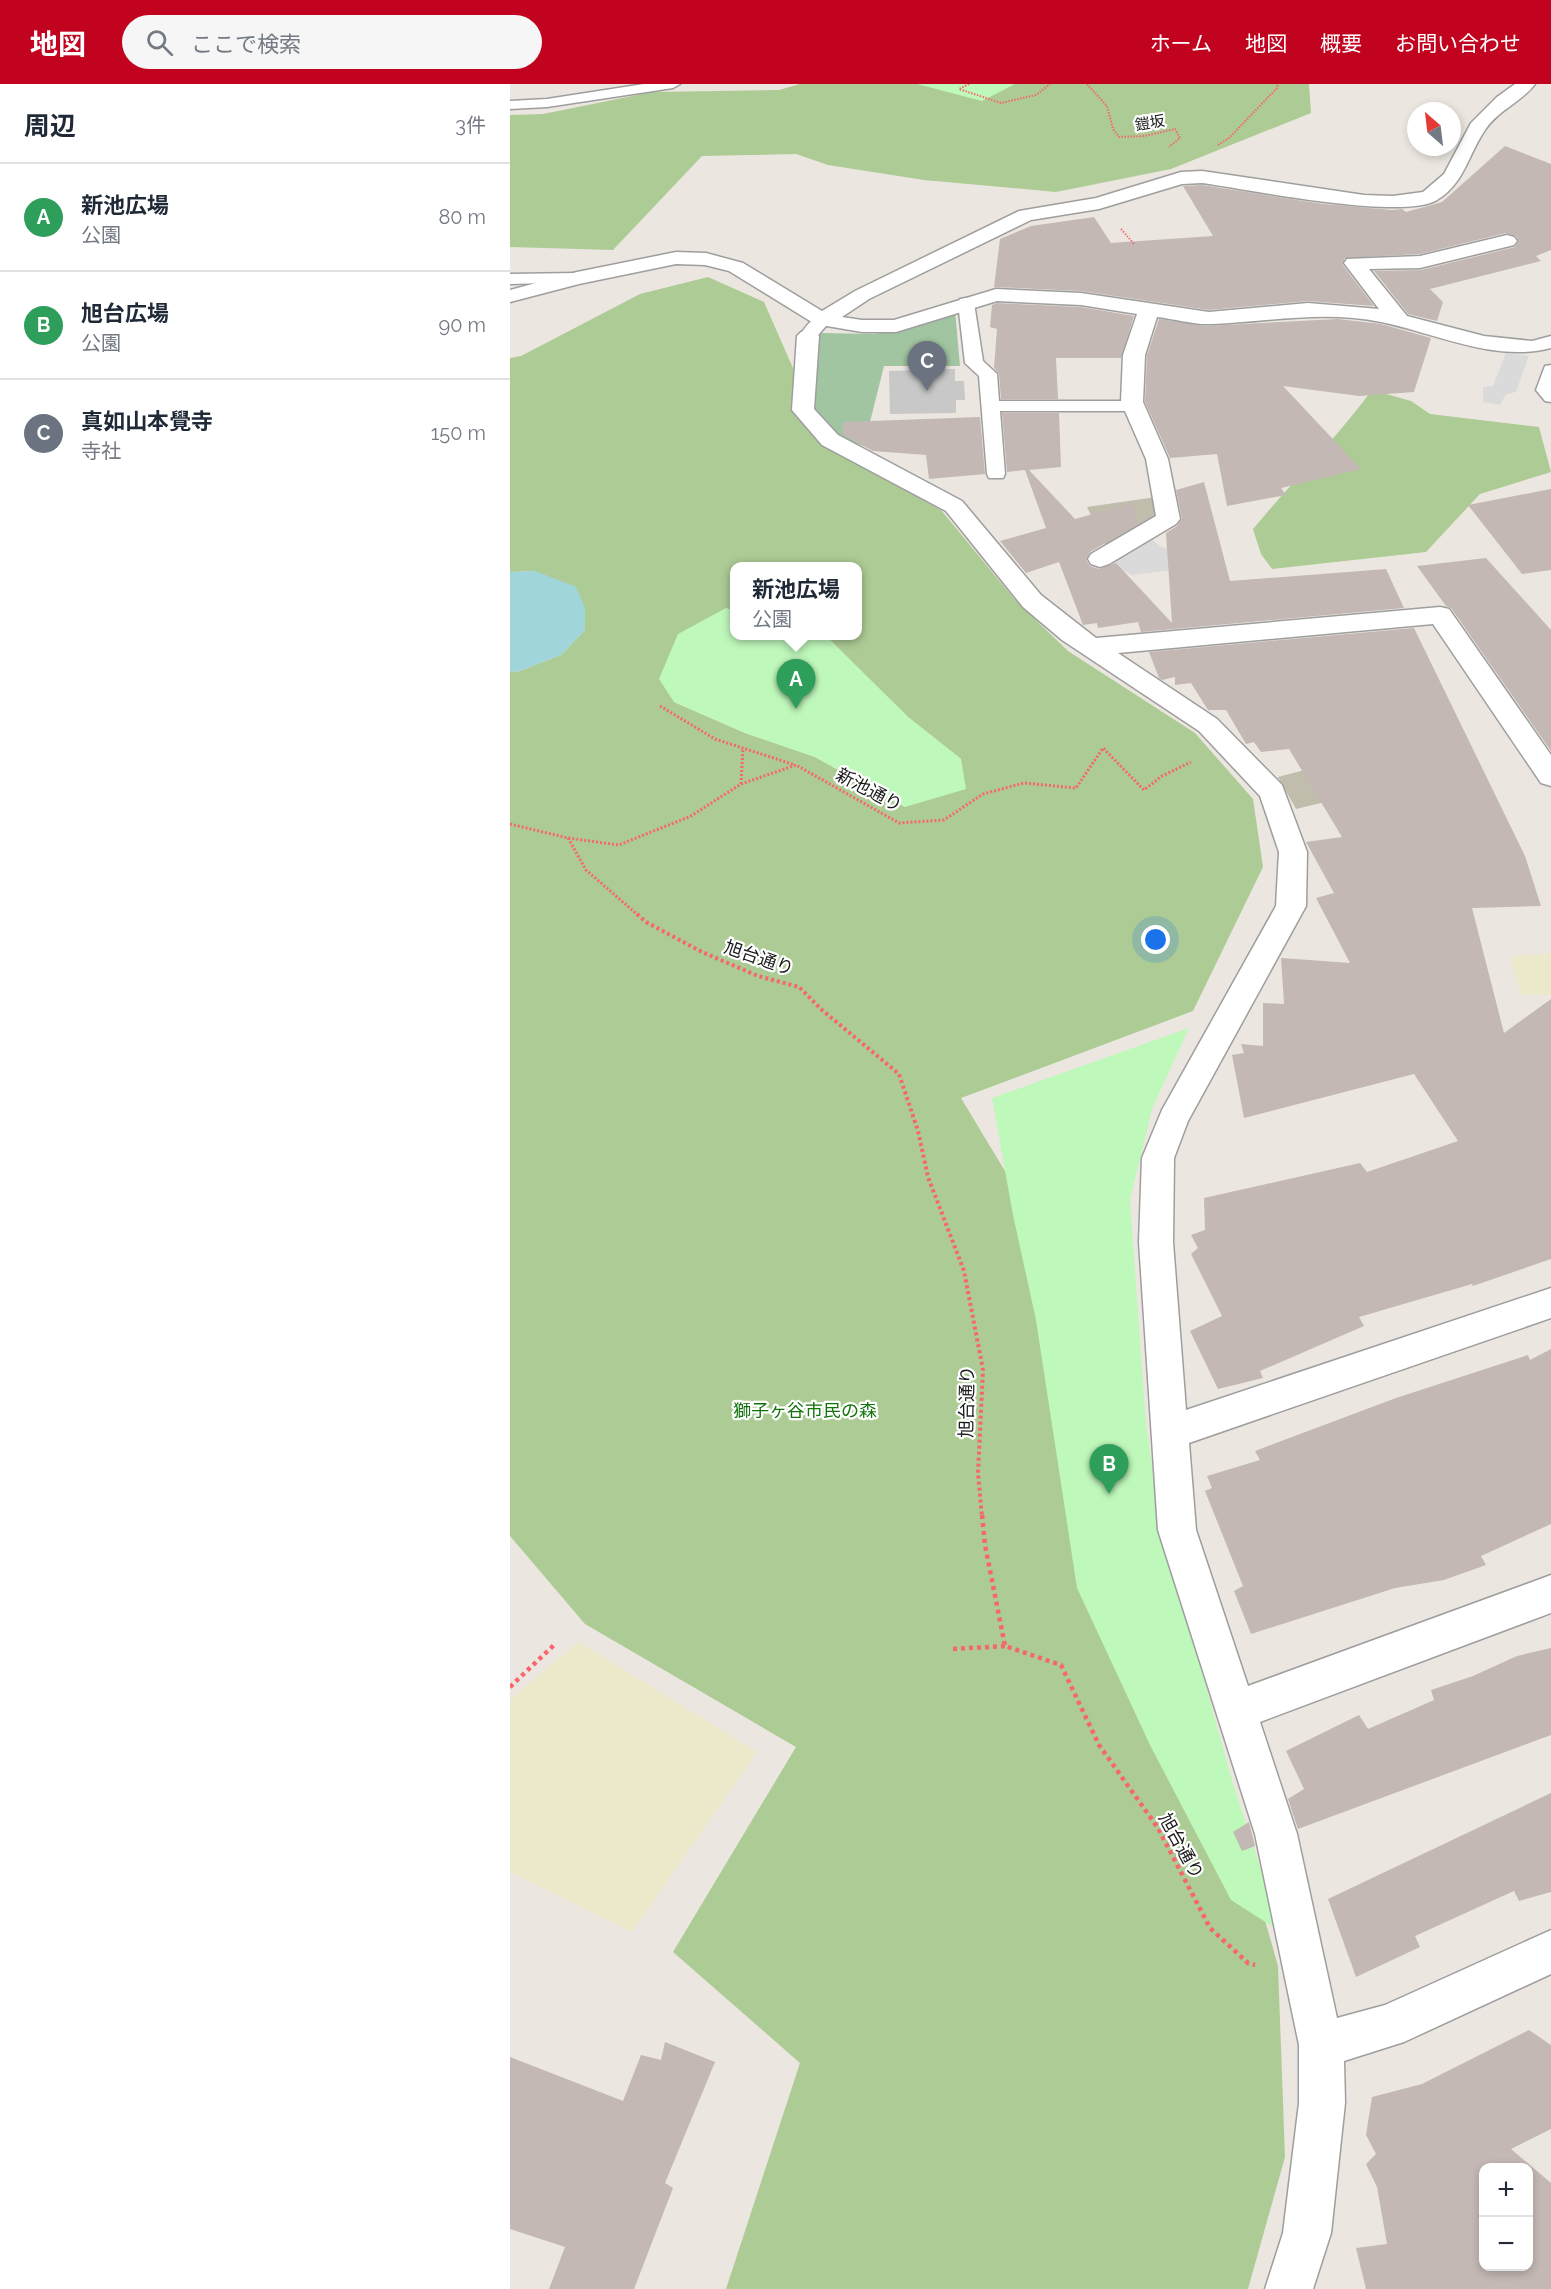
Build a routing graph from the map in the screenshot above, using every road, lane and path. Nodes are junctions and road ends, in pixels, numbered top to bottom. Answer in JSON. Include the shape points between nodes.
{"nodes":[{"id":1,"x":673,"y":84,"type":"edge"},
{"id":2,"x":969,"y":84,"type":"edge"},
{"id":3,"x":1050,"y":84,"type":"edge"},
{"id":4,"x":1087,"y":84,"type":"edge"},
{"id":5,"x":1278,"y":84,"type":"edge"},
{"id":6,"x":1526,"y":84,"type":"edge"},
{"id":7,"x":510,"y":105,"type":"edge"},
{"id":8,"x":1212,"y":149,"type":"junction"},
{"id":9,"x":1202,"y":177,"type":"junction"},
{"id":10,"x":1507,"y":241,"type":"dead end"},
{"id":11,"x":577,"y":278,"type":"junction"},
{"id":12,"x":510,"y":279,"type":"edge"},
{"id":13,"x":510,"y":296,"type":"edge"},
{"id":14,"x":966,"y":303,"type":"junction"},
{"id":15,"x":1149,"y":310,"type":"junction"},
{"id":16,"x":1399,"y":320,"type":"junction"},
{"id":17,"x":815,"y":328,"type":"junction"},
{"id":18,"x":1542,"y":344,"type":"edge"},
{"id":19,"x":1551,"y":366,"type":"edge"},
{"id":20,"x":1551,"y":370,"type":"edge"},
{"id":21,"x":1551,"y":396,"type":"edge"},
{"id":22,"x":991,"y":406,"type":"junction"},
{"id":23,"x":1133,"y":406,"type":"junction"},
{"id":24,"x":996,"y":474,"type":"dead end"},
{"id":25,"x":1100,"y":559,"type":"dead end"},
{"id":26,"x":1093,"y":647,"type":"junction"},
{"id":27,"x":660,"y":706,"type":"dead end"},
{"id":28,"x":1228,"y":747,"type":"junction"},
{"id":29,"x":743,"y":748,"type":"junction"},
{"id":30,"x":796,"y":765,"type":"junction"},
{"id":31,"x":1551,"y":776,"type":"edge"},
{"id":32,"x":741,"y":784,"type":"junction"},
{"id":33,"x":510,"y":824,"type":"edge"},
{"id":34,"x":568,"y":838,"type":"junction"},
{"id":35,"x":1551,"y":1303,"type":"edge"},
{"id":36,"x":1170,"y":1433,"type":"junction"},
{"id":37,"x":1551,"y":1594,"type":"edge"},
{"id":38,"x":554,"y":1645,"type":"dead end"},
{"id":39,"x":1005,"y":1646,"type":"junction"},
{"id":40,"x":953,"y":1649,"type":"dead end"},
{"id":41,"x":510,"y":1687,"type":"edge"},
{"id":42,"x":1235,"y":1711,"type":"junction"},
{"id":43,"x":1551,"y":1952,"type":"edge"},
{"id":44,"x":1307,"y":1980,"type":"junction"},
{"id":45,"x":1321,"y":2045,"type":"junction"},
{"id":46,"x":1289,"y":2289,"type":"edge"}],
"edges":[{"from":1,"to":7,"type":"lane","via":[[547,104]]},
{"from":2,"to":3,"type":"path","via":[[959,89],[1001,104],[1036,95]]},
{"from":4,"to":8,"type":"path","name":"鎧坂","via":[[1100,95],[1111,115],[1112,130],[1119,137],[1175,129],[1180,138],[1167,148],[1174,155]]},
{"from":5,"to":8,"type":"path","via":[[1228,138]]},
{"from":6,"to":9,"type":"street","via":[[1477,128],[1452,177],[1429,198],[1364,201]]},
{"from":8,"to":9,"type":"path"},
{"from":9,"to":17,"type":"street","via":[[1181,178],[1099,203],[1026,215],[862,295]]},
{"from":10,"to":16,"type":"street","via":[[1420,262],[1354,263]]},
{"from":11,"to":12,"type":"lane"},
{"from":11,"to":13,"type":"street"},
{"from":11,"to":17,"type":"street","via":[[676,258],[706,260],[736,267]]},
{"from":14,"to":15,"type":"street","via":[[996,295],[1081,299]]},
{"from":14,"to":17,"type":"street","via":[[896,326]]},
{"from":14,"to":22,"type":"lane","via":[[974,363],[988,374]]},
{"from":15,"to":16,"type":"street","via":[[1209,318],[1308,309]]},
{"from":15,"to":23,"type":"street","via":[[1134,356]]},
{"from":16,"to":18,"type":"street","via":[[1484,342]]},
{"from":17,"to":26,"type":"street","via":[[803,410],[830,440],[954,506],[1032,601]]},
{"from":18,"to":19,"type":"lane"},
{"from":20,"to":21,"type":"lane","via":[[1545,390]]},
{"from":22,"to":23,"type":"lane"},
{"from":22,"to":24,"type":"lane"},
{"from":23,"to":25,"type":"street","via":[[1157,459],[1168,519]]},
{"from":26,"to":28,"type":"street","via":[[1208,725]]},
{"from":26,"to":31,"type":"street","via":[[1440,615]]},
{"from":27,"to":29,"type":"path","via":[[715,739]]},
{"from":28,"to":30,"type":"path","name":"新池通り","via":[[1162,776],[1144,790],[1103,748],[1076,788],[1024,783],[983,794],[944,820],[898,823]]},
{"from":28,"to":36,"type":"street","via":[[1272,792],[1293,852],[1291,906],[1173,1119],[1158,1158],[1156,1242]]},
{"from":29,"to":30,"type":"path"},
{"from":29,"to":32,"type":"path"},
{"from":30,"to":32,"type":"path"},
{"from":32,"to":34,"type":"path","via":[[691,816],[619,846]]},
{"from":33,"to":34,"type":"path"},
{"from":34,"to":39,"type":"path","name":"旭台通り","via":[[586,870],[646,922],[758,976],[799,987],[899,1074],[928,1177],[964,1271],[983,1370],[978,1473],[985,1545]]},
{"from":35,"to":36,"type":"street"},
{"from":36,"to":42,"type":"street","via":[[1177,1530]]},
{"from":37,"to":42,"type":"street"},
{"from":38,"to":41,"type":"path"},
{"from":39,"to":40,"type":"path"},
{"from":39,"to":44,"type":"path","name":"旭台通り","via":[[1061,1665],[1099,1745],[1158,1828],[1210,1928],[1248,1963]]},
{"from":42,"to":44,"type":"street","via":[[1276,1834]]},
{"from":43,"to":45,"type":"street","via":[[1388,2026]]},
{"from":44,"to":45,"type":"street"},
{"from":45,"to":46,"type":"street","via":[[1322,2103],[1307,2233]]}]}
